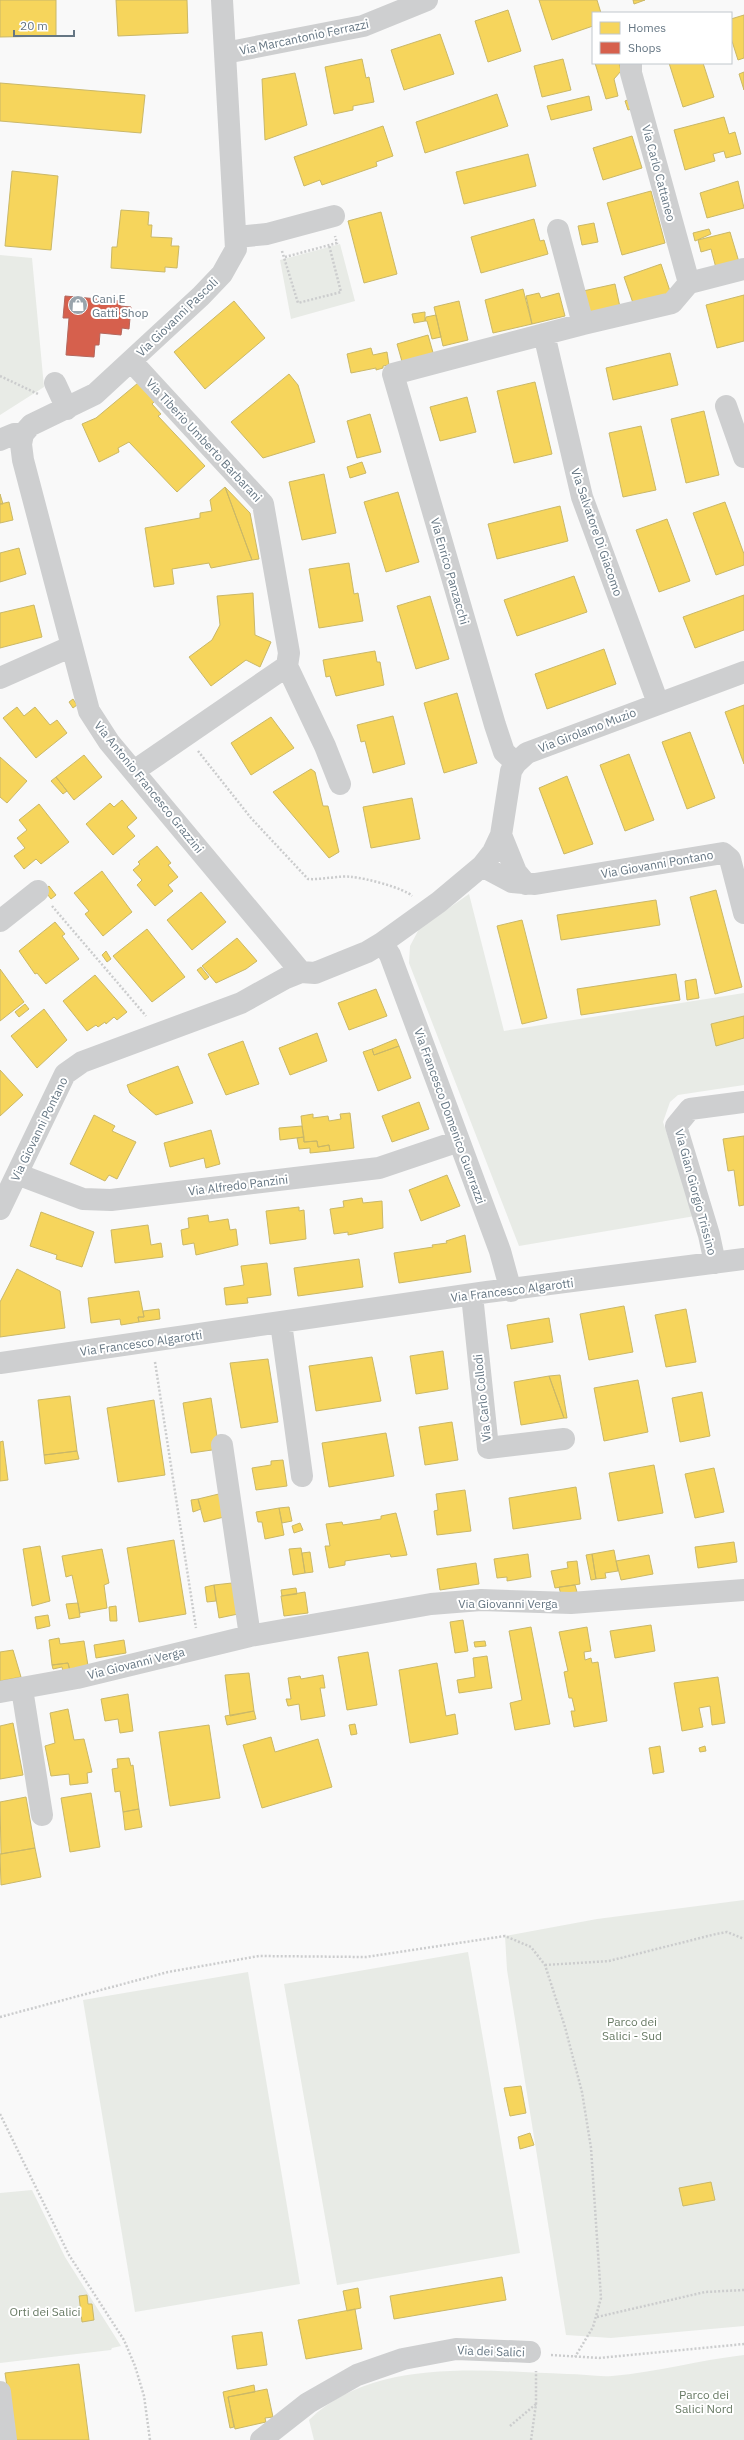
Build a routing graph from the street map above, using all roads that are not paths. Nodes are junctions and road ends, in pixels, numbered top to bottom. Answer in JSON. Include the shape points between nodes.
{"nodes":[{"id":1,"x":222,"y":0,"type":"edge"},
{"id":2,"x":426,"y":0,"type":"edge"},
{"id":3,"x":225,"y":53,"type":"junction"},
{"id":4,"x":631,"y":64,"type":"edge"},
{"id":5,"x":334,"y":216,"type":"dead end"},
{"id":6,"x":558,"y":230,"type":"dead end"},
{"id":7,"x":237,"y":237,"type":"junction"},
{"id":8,"x":744,"y":269,"type":"edge"},
{"id":9,"x":689,"y":283,"type":"junction"},
{"id":10,"x":583,"y":324,"type":"junction"},
{"id":11,"x":544,"y":334,"type":"junction"},
{"id":12,"x":131,"y":361,"type":"junction"},
{"id":13,"x":726,"y":406,"type":"dead end"},
{"id":14,"x":23,"y":434,"type":"junction"},
{"id":15,"x":0,"y":440,"type":"edge"},
{"id":16,"x":744,"y":457,"type":"edge"},
{"id":17,"x":70,"y":647,"type":"junction"},
{"id":18,"x":287,"y":666,"type":"junction"},
{"id":19,"x":744,"y":672,"type":"edge"},
{"id":20,"x":0,"y":678,"type":"edge"},
{"id":21,"x":658,"y":703,"type":"junction"},
{"id":22,"x":516,"y":763,"type":"junction"},
{"id":23,"x":134,"y":771,"type":"junction"},
{"id":24,"x":340,"y":784,"type":"dead end"},
{"id":25,"x":500,"y":835,"type":"junction"},
{"id":26,"x":482,"y":866,"type":"junction"},
{"id":27,"x":526,"y":884,"type":"junction"},
{"id":28,"x":38,"y":891,"type":"road end"},
{"id":29,"x":744,"y":913,"type":"edge"},
{"id":30,"x":0,"y":921,"type":"edge"},
{"id":31,"x":382,"y":943,"type":"junction"},
{"id":32,"x":301,"y":972,"type":"junction"},
{"id":33,"x":744,"y":1102,"type":"edge"},
{"id":34,"x":459,"y":1141,"type":"junction"},
{"id":35,"x":17,"y":1174,"type":"junction"},
{"id":36,"x":0,"y":1209,"type":"edge"},
{"id":37,"x":744,"y":1259,"type":"edge"},
{"id":38,"x":715,"y":1263,"type":"junction"},
{"id":39,"x":511,"y":1290,"type":"junction"},
{"id":40,"x":472,"y":1295,"type":"junction"},
{"id":41,"x":281,"y":1323,"type":"junction"},
{"id":42,"x":0,"y":1363,"type":"edge"},
{"id":43,"x":564,"y":1439,"type":"dead end"},
{"id":44,"x":222,"y":1446,"type":"dead end"},
{"id":45,"x":302,"y":1476,"type":"dead end"},
{"id":46,"x":744,"y":1590,"type":"edge"},
{"id":47,"x":250,"y":1636,"type":"junction"},
{"id":48,"x":22,"y":1689,"type":"junction"},
{"id":49,"x":0,"y":1692,"type":"edge"},
{"id":50,"x":42,"y":1815,"type":"dead end"},
{"id":51,"x":535,"y":2353,"type":"road end"},
{"id":52,"x":0,"y":2392,"type":"edge"},
{"id":53,"x":6,"y":2440,"type":"edge"},
{"id":54,"x":261,"y":2440,"type":"edge"}],
"edges":[{"from":1,"to":3,"type":"street","name":"Via Giovanni Pascoli"},
{"from":2,"to":3,"type":"street","name":"Via Marcantonio Ferrazzi","via":[[363,26]]},
{"from":3,"to":7,"type":"street","name":"Via Giovanni Pascoli"},
{"from":4,"to":9,"type":"street","name":"Via Carlo Cattaneo"},
{"from":5,"to":7,"type":"street","via":[[267,234]]},
{"from":6,"to":10,"type":"street"},
{"from":7,"to":12,"type":"street","name":"Via Giovanni Pascoli","via":[[236,249],[222,274]]},
{"from":8,"to":9,"type":"street"},
{"from":9,"to":10,"type":"street","via":[[672,303]]},
{"from":10,"to":11,"type":"street"},
{"from":11,"to":21,"type":"street","name":"Via Salvatore Di Giacomo","via":[[582,497]]},
{"from":11,"to":22,"type":"street","name":"Via Enrico Panzacchi","via":[[393,374],[495,725],[504,752]]},
{"from":12,"to":14,"type":"street","name":"Via Giovanni Pascoli","via":[[95,394],[60,394]]},
{"from":12,"to":18,"type":"street","name":"Via Tiberio Umberto Barbarani","via":[[263,504],[289,653]]},
{"from":13,"to":16,"type":"street"},
{"from":14,"to":15,"type":"street","name":"Via Giovanni Pascoli","via":[[14,434]]},
{"from":14,"to":17,"type":"street","name":"Via Antonio Francesco Grazzini","via":[[23,460]]},
{"from":17,"to":20,"type":"street"},
{"from":17,"to":23,"type":"street","name":"Via Antonio Francesco Grazzini","via":[[89,712],[109,742]]},
{"from":18,"to":23,"type":"street"},
{"from":18,"to":24,"type":"street","name":"Via Tiberio Umberto Barbarani"},
{"from":19,"to":21,"type":"street","name":"Via Girolamo Muzio"},
{"from":21,"to":22,"type":"street","name":"Via Girolamo Muzio","via":[[540,747]]},
{"from":22,"to":25,"type":"street","via":[[508,781]]},
{"from":23,"to":32,"type":"street","name":"Via Antonio Francesco Grazzini"},
{"from":25,"to":26,"type":"street","via":[[493,852]]},
{"from":25,"to":27,"type":"street","via":[[516,872]]},
{"from":26,"to":27,"type":"street","name":"Via Giovanni Pontano","via":[[512,882]]},
{"from":26,"to":31,"type":"street","name":"Via Giovanni Pontano","via":[[439,902]]},
{"from":27,"to":29,"type":"street","name":"Via Giovanni Pontano","via":[[723,853],[730,859]]},
{"from":28,"to":30,"type":"street"},
{"from":31,"to":32,"type":"street","name":"Via Giovanni Pontano","via":[[367,952],[315,972]]},
{"from":31,"to":34,"type":"street","name":"Via Francesco Domenico Guerrazzi","via":[[390,955]]},
{"from":32,"to":35,"type":"street","name":"Via Giovanni Pontano","via":[[271,984],[241,1003],[82,1062],[72,1068],[65,1074]]},
{"from":33,"to":38,"type":"street","name":"Via Gian Giorgio Trissino","via":[[690,1109],[676,1126]]},
{"from":34,"to":35,"type":"street","name":"Via Alfredo Panzini","via":[[379,1168],[111,1200],[83,1199]]},
{"from":34,"to":39,"type":"street","name":"Via Francesco Domenico Guerrazzi","via":[[500,1251]]},
{"from":35,"to":36,"type":"street","name":"Via Giovanni Pontano"},
{"from":37,"to":38,"type":"street","name":"Via Francesco Algarotti"},
{"from":38,"to":39,"type":"street","name":"Via Francesco Algarotti"},
{"from":39,"to":40,"type":"street","name":"Via Francesco Algarotti"},
{"from":40,"to":41,"type":"street","name":"Via Francesco Algarotti"},
{"from":40,"to":43,"type":"street","name":"Via Carlo Collodi","via":[[488,1448]]},
{"from":41,"to":42,"type":"street","name":"Via Francesco Algarotti"},
{"from":41,"to":45,"type":"street"},
{"from":44,"to":47,"type":"street"},
{"from":46,"to":47,"type":"street","name":"Via Giovanni Verga","via":[[579,1603],[481,1600],[431,1604]]},
{"from":47,"to":48,"type":"street","name":"Via Giovanni Verga"},
{"from":48,"to":49,"type":"street","name":"Via Giovanni Verga"},
{"from":48,"to":50,"type":"street"},
{"from":51,"to":54,"type":"street","name":"Via dei Salici","via":[[456,2349],[403,2359],[357,2374],[308,2403]]},
{"from":52,"to":53,"type":"street"}]}
